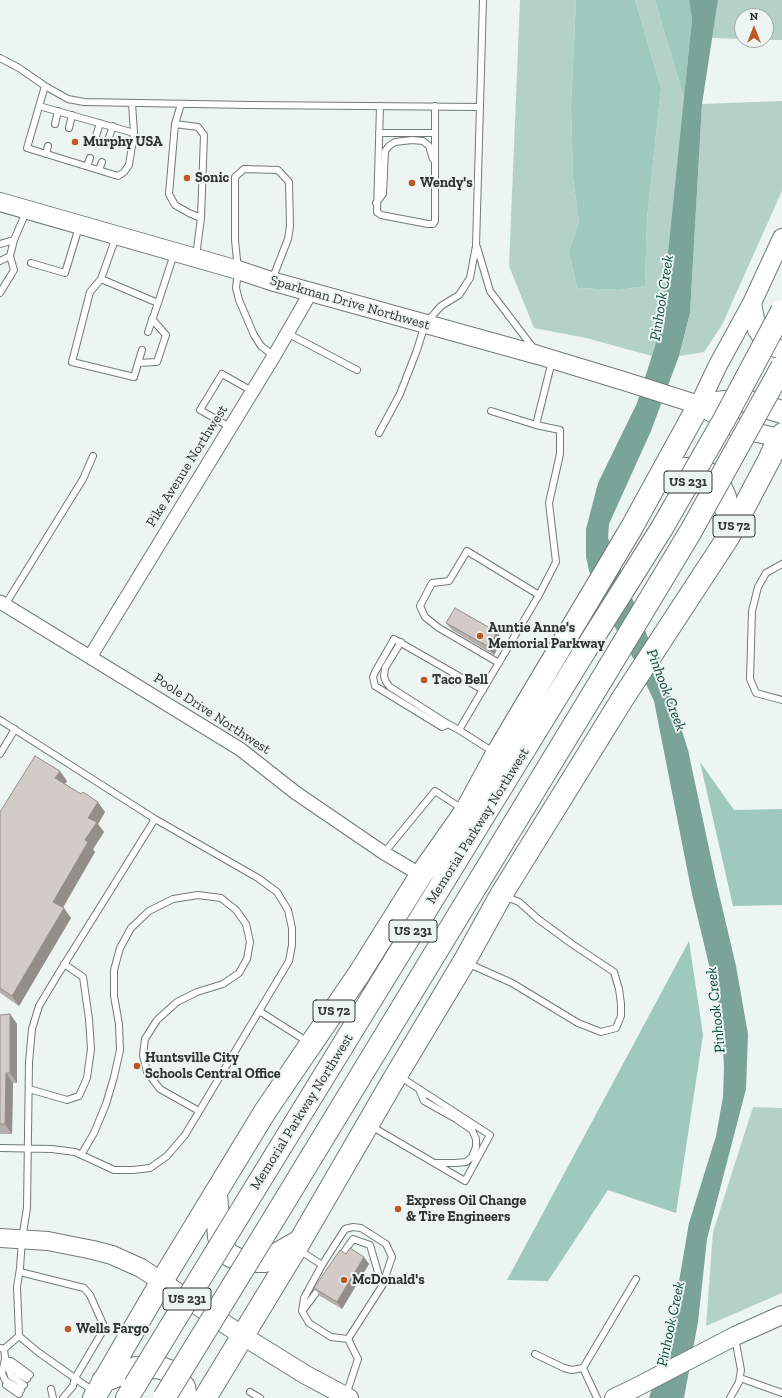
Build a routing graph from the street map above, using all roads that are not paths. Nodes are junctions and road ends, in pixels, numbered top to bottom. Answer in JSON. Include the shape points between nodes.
{"nodes":[{"id":1,"x":483,"y":0,"type":"edge"},
{"id":2,"x":0,"y":58,"type":"edge"},
{"id":3,"x":45,"y":86,"type":"junction"},
{"id":4,"x":132,"y":103,"type":"junction"},
{"id":5,"x":181,"y":104,"type":"junction"},
{"id":6,"x":39,"y":106,"type":"junction"},
{"id":7,"x":380,"y":106,"type":"junction"},
{"id":8,"x":435,"y":106,"type":"junction"},
{"id":9,"x":480,"y":107,"type":"junction"},
{"id":10,"x":58,"y":111,"type":"junction"},
{"id":11,"x":72,"y":115,"type":"junction"},
{"id":12,"x":100,"y":123,"type":"junction"},
{"id":13,"x":55,"y":124,"type":"dead end"},
{"id":14,"x":175,"y":124,"type":"junction"},
{"id":15,"x":112,"y":126,"type":"junction"},
{"id":16,"x":69,"y":128,"type":"dead end"},
{"id":17,"x":134,"y":133,"type":"junction"},
{"id":18,"x":379,"y":133,"type":"junction"},
{"id":19,"x":434,"y":133,"type":"junction"},
{"id":20,"x":96,"y":136,"type":"dead end"},
{"id":21,"x":108,"y":140,"type":"dead end"},
{"id":22,"x":48,"y":146,"type":"dead end"},
{"id":23,"x":63,"y":150,"type":"dead end"},
{"id":24,"x":46,"y":154,"type":"junction"},
{"id":25,"x":60,"y":158,"type":"junction"},
{"id":26,"x":90,"y":158,"type":"dead end"},
{"id":27,"x":102,"y":162,"type":"dead end"},
{"id":28,"x":87,"y":166,"type":"junction"},
{"id":29,"x":435,"y":168,"type":"junction"},
{"id":30,"x":99,"y":170,"type":"junction"},
{"id":31,"x":0,"y":202,"type":"edge"},
{"id":32,"x":376,"y":202,"type":"junction"},
{"id":33,"x":26,"y":210,"type":"junction"},
{"id":34,"x":201,"y":218,"type":"junction"},
{"id":35,"x":80,"y":225,"type":"junction"},
{"id":36,"x":117,"y":236,"type":"junction"},
{"id":37,"x":782,"y":238,"type":"edge"},
{"id":38,"x":14,"y":240,"type":"junction"},
{"id":39,"x":0,"y":244,"type":"edge"},
{"id":40,"x":476,"y":246,"type":"junction"},
{"id":41,"x":175,"y":252,"type":"junction"},
{"id":42,"x":10,"y":256,"type":"junction"},
{"id":43,"x":196,"y":258,"type":"junction"},
{"id":44,"x":0,"y":261,"type":"edge"},
{"id":45,"x":31,"y":263,"type":"dead end"},
{"id":46,"x":238,"y":270,"type":"junction"},
{"id":47,"x":101,"y":280,"type":"junction"},
{"id":48,"x":271,"y":281,"type":"junction"},
{"id":49,"x":312,"y":292,"type":"junction"},
{"id":50,"x":0,"y":293,"type":"edge"},
{"id":51,"x":158,"y":303,"type":"junction"},
{"id":52,"x":752,"y":303,"type":"junction"},
{"id":53,"x":782,"y":311,"type":"edge"},
{"id":54,"x":152,"y":319,"type":"junction"},
{"id":55,"x":425,"y":324,"type":"junction"},
{"id":56,"x":148,"y":332,"type":"dead end"},
{"id":57,"x":287,"y":333,"type":"junction"},
{"id":58,"x":142,"y":350,"type":"dead end"},
{"id":59,"x":782,"y":350,"type":"edge"},
{"id":60,"x":274,"y":356,"type":"junction"},
{"id":61,"x":545,"y":357,"type":"junction"},
{"id":62,"x":138,"y":363,"type":"junction"},
{"id":63,"x":782,"y":367,"type":"edge"},
{"id":64,"x":357,"y":370,"type":"dead end"},
{"id":65,"x":252,"y":391,"type":"junction"},
{"id":66,"x":699,"y":405,"type":"junction"},
{"id":67,"x":491,"y":411,"type":"dead end"},
{"id":68,"x":782,"y":412,"type":"edge"},
{"id":69,"x":536,"y":425,"type":"junction"},
{"id":70,"x":230,"y":427,"type":"junction"},
{"id":71,"x":379,"y":433,"type":"dead end"},
{"id":72,"x":781,"y":436,"type":"edge"},
{"id":73,"x":93,"y":456,"type":"dead end"},
{"id":74,"x":655,"y":484,"type":"junction"},
{"id":75,"x":729,"y":536,"type":"junction"},
{"id":76,"x":782,"y":564,"type":"edge"},
{"id":77,"x":540,"y":595,"type":"junction"},
{"id":78,"x":2,"y":603,"type":"edge"},
{"id":79,"x":401,"y":642,"type":"junction"},
{"id":80,"x":90,"y":657,"type":"junction"},
{"id":81,"x":499,"y":663,"type":"junction"},
{"id":82,"x":483,"y":690,"type":"junction"},
{"id":83,"x":782,"y":700,"type":"edge"},
{"id":84,"x":0,"y":720,"type":"edge"},
{"id":85,"x":448,"y":724,"type":"junction"},
{"id":86,"x":14,"y":729,"type":"junction"},
{"id":87,"x":459,"y":730,"type":"junction"},
{"id":88,"x":0,"y":754,"type":"edge"},
{"id":89,"x":497,"y":754,"type":"junction"},
{"id":90,"x":466,"y":811,"type":"junction"},
{"id":91,"x":155,"y":819,"type":"junction"},
{"id":92,"x":384,"y":853,"type":"junction"},
{"id":93,"x":421,"y":875,"type":"junction"},
{"id":94,"x":501,"y":895,"type":"junction"},
{"id":95,"x":464,"y":962,"type":"junction"},
{"id":96,"x":64,"y":964,"type":"junction"},
{"id":97,"x":259,"y":1011,"type":"junction"},
{"id":98,"x":311,"y":1044,"type":"junction"},
{"id":99,"x":397,"y":1074,"type":"junction"},
{"id":100,"x":419,"y":1088,"type":"junction"},
{"id":101,"x":29,"y":1090,"type":"junction"},
{"id":102,"x":199,"y":1111,"type":"junction"},
{"id":103,"x":368,"y":1125,"type":"junction"},
{"id":104,"x":0,"y":1148,"type":"edge"},
{"id":105,"x":28,"y":1148,"type":"junction"},
{"id":106,"x":81,"y":1155,"type":"junction"},
{"id":107,"x":434,"y":1163,"type":"junction"},
{"id":108,"x":216,"y":1193,"type":"junction"},
{"id":109,"x":0,"y":1238,"type":"edge"},
{"id":110,"x":22,"y":1239,"type":"junction"},
{"id":111,"x":298,"y":1244,"type":"junction"},
{"id":112,"x":336,"y":1264,"type":"edge"},
{"id":113,"x":322,"y":1265,"type":"junction"},
{"id":114,"x":20,"y":1272,"type":"junction"},
{"id":115,"x":327,"y":1276,"type":"edge"},
{"id":116,"x":636,"y":1279,"type":"dead end"},
{"id":117,"x":162,"y":1281,"type":"junction"},
{"id":118,"x":382,"y":1286,"type":"junction"},
{"id":119,"x":302,"y":1311,"type":"junction"},
{"id":120,"x":782,"y":1315,"type":"edge"},
{"id":121,"x":19,"y":1336,"type":"junction"},
{"id":122,"x":243,"y":1336,"type":"junction"},
{"id":123,"x":735,"y":1336,"type":"junction"},
{"id":124,"x":348,"y":1339,"type":"junction"},
{"id":125,"x":2,"y":1348,"type":"edge"},
{"id":126,"x":535,"y":1354,"type":"dead end"},
{"id":127,"x":5,"y":1357,"type":"junction"},
{"id":128,"x":0,"y":1367,"type":"edge"},
{"id":129,"x":583,"y":1368,"type":"junction"},
{"id":130,"x":0,"y":1377,"type":"edge"},
{"id":131,"x":75,"y":1378,"type":"junction"},
{"id":132,"x":740,"y":1378,"type":"junction"},
{"id":133,"x":24,"y":1385,"type":"junction"},
{"id":134,"x":98,"y":1391,"type":"edge"},
{"id":135,"x":131,"y":1391,"type":"edge"},
{"id":136,"x":250,"y":1392,"type":"dead end"},
{"id":137,"x":782,"y":1392,"type":"edge"},
{"id":138,"x":63,"y":1398,"type":"edge"},
{"id":139,"x":164,"y":1398,"type":"edge"},
{"id":140,"x":186,"y":1398,"type":"edge"},
{"id":141,"x":205,"y":1398,"type":"edge"},
{"id":142,"x":260,"y":1398,"type":"edge"},
{"id":143,"x":347,"y":1398,"type":"edge"},
{"id":144,"x":597,"y":1398,"type":"edge"},
{"id":145,"x":614,"y":1398,"type":"edge"},
{"id":146,"x":730,"y":1398,"type":"edge"}],
"edges":[{"from":1,"to":9,"type":"lane"},
{"from":2,"to":3,"type":"lane"},
{"from":3,"to":4,"type":"lane","via":[[68,100]]},
{"from":3,"to":6,"type":"lane"},
{"from":4,"to":5,"type":"lane"},
{"from":4,"to":17,"type":"lane"},
{"from":5,"to":7,"type":"lane"},
{"from":5,"to":14,"type":"lane"},
{"from":6,"to":10,"type":"lane"},
{"from":6,"to":24,"type":"lane","via":[[27,148]]},
{"from":7,"to":8,"type":"lane"},
{"from":7,"to":18,"type":"lane"},
{"from":8,"to":9,"type":"lane"},
{"from":8,"to":19,"type":"lane"},
{"from":9,"to":40,"type":"lane"},
{"from":10,"to":11,"type":"lane"},
{"from":10,"to":13,"type":"lane"},
{"from":11,"to":12,"type":"lane"},
{"from":11,"to":16,"type":"lane"},
{"from":12,"to":15,"type":"lane"},
{"from":12,"to":20,"type":"lane"},
{"from":14,"to":34,"type":"lane","via":[[169,194],[175,205]]},
{"from":14,"to":34,"type":"lane","via":[[198,127],[204,135]]},
{"from":15,"to":17,"type":"lane"},
{"from":15,"to":21,"type":"lane"},
{"from":17,"to":30,"type":"lane","via":[[129,165],[124,172],[118,176]]},
{"from":18,"to":19,"type":"lane"},
{"from":18,"to":32,"type":"lane"},
{"from":19,"to":29,"type":"lane"},
{"from":22,"to":24,"type":"lane"},
{"from":23,"to":25,"type":"lane"},
{"from":24,"to":25,"type":"lane"},
{"from":25,"to":28,"type":"lane"},
{"from":26,"to":28,"type":"lane"},
{"from":27,"to":30,"type":"lane"},
{"from":28,"to":30,"type":"lane"},
{"from":29,"to":32,"type":"lane","via":[[433,224],[381,215],[377,212]]},
{"from":29,"to":32,"type":"lane","via":[[429,146],[423,142],[395,142],[385,151],[383,194]]},
{"from":31,"to":33,"type":"main road","name":"Sparkman Drive Northwest"},
{"from":33,"to":35,"type":"main road","name":"Sparkman Drive Northwest"},
{"from":33,"to":38,"type":"lane"},
{"from":34,"to":43,"type":"lane"},
{"from":35,"to":36,"type":"main road","name":"Sparkman Drive Northwest"},
{"from":35,"to":45,"type":"lane","via":[[65,273]]},
{"from":36,"to":41,"type":"main road","name":"Sparkman Drive Northwest"},
{"from":36,"to":47,"type":"lane"},
{"from":37,"to":52,"type":"main road"},
{"from":38,"to":39,"type":"lane"},
{"from":38,"to":42,"type":"lane"},
{"from":40,"to":55,"type":"lane","via":[[470,278],[459,295],[442,306]]},
{"from":40,"to":61,"type":"lane","via":[[490,291]]},
{"from":41,"to":43,"type":"main road","name":"Sparkman Drive Northwest"},
{"from":41,"to":51,"type":"lane"},
{"from":42,"to":44,"type":"lane"},
{"from":42,"to":50,"type":"lane","via":[[14,270]]},
{"from":43,"to":46,"type":"main road","name":"Sparkman Drive Northwest"},
{"from":46,"to":48,"type":"main road","name":"Sparkman Drive Northwest"},
{"from":46,"to":48,"type":"lane","via":[[235,240],[235,177],[244,169],[278,170],[289,182],[290,226],[288,239]]},
{"from":46,"to":60,"type":"lane","via":[[236,288],[239,300],[254,335],[261,346]]},
{"from":47,"to":51,"type":"lane"},
{"from":47,"to":62,"type":"lane","via":[[90,292],[72,362],[134,377]]},
{"from":48,"to":49,"type":"main road","name":"Sparkman Drive Northwest"},
{"from":49,"to":55,"type":"main road","name":"Sparkman Drive Northwest"},
{"from":49,"to":57,"type":"street","name":"Pike Avenue Northwest"},
{"from":51,"to":54,"type":"lane"},
{"from":52,"to":59,"type":"main road","via":[[757,330],[767,345]]},
{"from":52,"to":66,"type":"main road","via":[[718,364]]},
{"from":53,"to":135,"type":"highway","name":"Memorial Parkway Northwest","number":"US 231","bridge":true,"via":[[662,528]]},
{"from":54,"to":56,"type":"lane"},
{"from":54,"to":62,"type":"lane","via":[[166,335],[158,362]]},
{"from":55,"to":61,"type":"main road","name":"Sparkman Drive Northwest"},
{"from":55,"to":71,"type":"lane","via":[[400,394]]},
{"from":57,"to":60,"type":"street","name":"Pike Avenue Northwest"},
{"from":57,"to":64,"type":"lane"},
{"from":58,"to":62,"type":"lane"},
{"from":60,"to":65,"type":"street","name":"Pike Avenue Northwest"},
{"from":61,"to":66,"type":"main road","name":"Sparkman Drive Northwest"},
{"from":61,"to":69,"type":"lane"},
{"from":63,"to":139,"type":"highway","name":"Memorial Parkway Northwest","number":"US 231","bridge":true,"via":[[690,531],[602,679]]},
{"from":65,"to":70,"type":"street","name":"Pike Avenue Northwest"},
{"from":65,"to":70,"type":"lane","via":[[222,374],[200,410]]},
{"from":66,"to":68,"type":"highway","name":"Sparkman Drive Northwest","via":[[743,400]]},
{"from":66,"to":72,"type":"main road","name":"Sparkman Drive Northwest","via":[[737,428]]},
{"from":66,"to":74,"type":"highway","number":"US 72"},
{"from":67,"to":69,"type":"lane"},
{"from":69,"to":77,"type":"lane","via":[[560,430],[560,454],[549,503],[556,562]]},
{"from":70,"to":80,"type":"street","name":"Pike Avenue Northwest"},
{"from":72,"to":75,"type":"highway","number":"US 72"},
{"from":73,"to":78,"type":"lane","via":[[84,479]]},
{"from":74,"to":75,"type":"highway","via":[[678,469],[698,469],[716,477],[725,497]]},
{"from":74,"to":89,"type":"highway","number":"US 72"},
{"from":75,"to":94,"type":"highway","number":"US 72","via":[[623,698]]},
{"from":76,"to":83,"type":"lane","via":[[766,573],[758,586],[752,611],[750,679],[756,693]]},
{"from":77,"to":81,"type":"lane"},
{"from":77,"to":81,"type":"lane","via":[[467,551],[449,581],[432,583],[420,606],[425,617]]},
{"from":78,"to":80,"type":"street","name":"Poole Drive Northwest"},
{"from":79,"to":82,"type":"lane"},
{"from":79,"to":85,"type":"lane","via":[[385,668],[386,682]]},
{"from":79,"to":85,"type":"lane","via":[[394,639],[375,672],[375,686],[442,727]]},
{"from":80,"to":92,"type":"street","name":"Poole Drive Northwest","via":[[240,748],[296,794]]},
{"from":81,"to":82,"type":"lane"},
{"from":82,"to":87,"type":"lane"},
{"from":84,"to":86,"type":"lane"},
{"from":85,"to":87,"type":"lane"},
{"from":86,"to":88,"type":"lane"},
{"from":86,"to":91,"type":"lane"},
{"from":87,"to":89,"type":"lane"},
{"from":89,"to":90,"type":"highway","number":"US 72"},
{"from":90,"to":92,"type":"lane","via":[[435,791]]},
{"from":90,"to":93,"type":"highway","number":"US 72"},
{"from":91,"to":96,"type":"lane"},
{"from":91,"to":97,"type":"lane","via":[[258,878],[277,892],[288,910],[292,928],[289,961]]},
{"from":92,"to":93,"type":"street","name":"Poole Drive Northwest"},
{"from":93,"to":98,"type":"highway","number":"US 72","via":[[359,974]]},
{"from":94,"to":95,"type":"highway","number":"US 72"},
{"from":94,"to":95,"type":"lane","via":[[519,902],[538,919],[614,972],[621,1004],[621,1016],[616,1028],[601,1032],[578,1023],[512,983]]},
{"from":95,"to":99,"type":"highway","number":"US 72"},
{"from":96,"to":101,"type":"lane","via":[[39,1006],[32,1030]]},
{"from":96,"to":101,"type":"lane","via":[[84,977],[91,1049],[87,1078],[79,1096],[67,1100]]},
{"from":97,"to":98,"type":"lane"},
{"from":97,"to":102,"type":"lane"},
{"from":98,"to":108,"type":"highway","number":"US 72","via":[[266,1110]]},
{"from":99,"to":100,"type":"lane"},
{"from":99,"to":103,"type":"highway","number":"US 72"},
{"from":100,"to":107,"type":"lane","via":[[424,1101],[472,1130],[476,1139],[472,1157],[466,1162]]},
{"from":100,"to":107,"type":"lane","via":[[490,1135],[465,1182]]},
{"from":101,"to":105,"type":"lane"},
{"from":102,"to":106,"type":"lane","via":[[185,1135],[167,1156],[150,1168],[114,1170]]},
{"from":102,"to":106,"type":"lane","via":[[160,1089],[147,1072],[143,1055],[145,1039],[157,1020],[177,1002],[196,992],[223,984],[239,973],[247,959],[250,942],[246,924],[236,910],[221,898],[198,895],[173,899],[149,910],[131,928],[120,948],[114,970],[114,996],[120,1050],[106,1104]]},
{"from":103,"to":107,"type":"lane"},
{"from":103,"to":111,"type":"highway","number":"US 72"},
{"from":104,"to":105,"type":"lane"},
{"from":105,"to":106,"type":"lane","via":[[75,1152]]},
{"from":105,"to":110,"type":"lane","via":[[27,1208]]},
{"from":108,"to":111,"type":"highway","via":[[219,1237],[227,1254],[241,1261],[265,1261]]},
{"from":108,"to":117,"type":"highway","number":"US 72"},
{"from":109,"to":110,"type":"main road"},
{"from":110,"to":114,"type":"lane"},
{"from":110,"to":117,"type":"main road","via":[[48,1241],[112,1255]]},
{"from":111,"to":113,"type":"lane"},
{"from":111,"to":122,"type":"highway","number":"US 72"},
{"from":112,"to":118,"type":"lane","via":[[354,1239],[370,1245]]},
{"from":113,"to":118,"type":"lane","via":[[345,1229],[361,1228],[386,1244],[392,1257]]},
{"from":113,"to":119,"type":"lane","via":[[304,1298]]},
{"from":114,"to":121,"type":"lane","via":[[17,1287]]},
{"from":114,"to":131,"type":"lane","via":[[84,1288],[90,1295],[103,1324],[101,1334]]},
{"from":115,"to":119,"type":"lane"},
{"from":116,"to":129,"type":"lane"},
{"from":117,"to":122,"type":"main road"},
{"from":117,"to":134,"type":"highway","number":"US 72"},
{"from":118,"to":124,"type":"lane"},
{"from":119,"to":124,"type":"lane","via":[[309,1323],[331,1337]]},
{"from":120,"to":123,"type":"main road"},
{"from":121,"to":125,"type":"lane"},
{"from":121,"to":131,"type":"lane"},
{"from":122,"to":141,"type":"highway","number":"US 72"},
{"from":122,"to":143,"type":"main road"},
{"from":123,"to":132,"type":"lane"},
{"from":123,"to":145,"type":"main road"},
{"from":124,"to":143,"type":"lane","via":[[358,1358]]},
{"from":125,"to":127,"type":"lane"},
{"from":126,"to":129,"type":"lane","via":[[564,1368]]},
{"from":127,"to":128,"type":"lane"},
{"from":127,"to":133,"type":"lane"},
{"from":127,"to":133,"type":"lane","via":[[11,1376]]},
{"from":129,"to":144,"type":"lane"},
{"from":130,"to":133,"type":"lane","via":[[3,1383]]},
{"from":131,"to":134,"type":"lane"},
{"from":131,"to":138,"type":"lane","via":[[73,1386]]},
{"from":132,"to":137,"type":"lane"},
{"from":132,"to":146,"type":"lane"},
{"from":134,"to":140,"type":"highway","via":[[136,1368],[158,1367],[172,1372],[184,1387]]},
{"from":136,"to":142,"type":"lane"}]}
